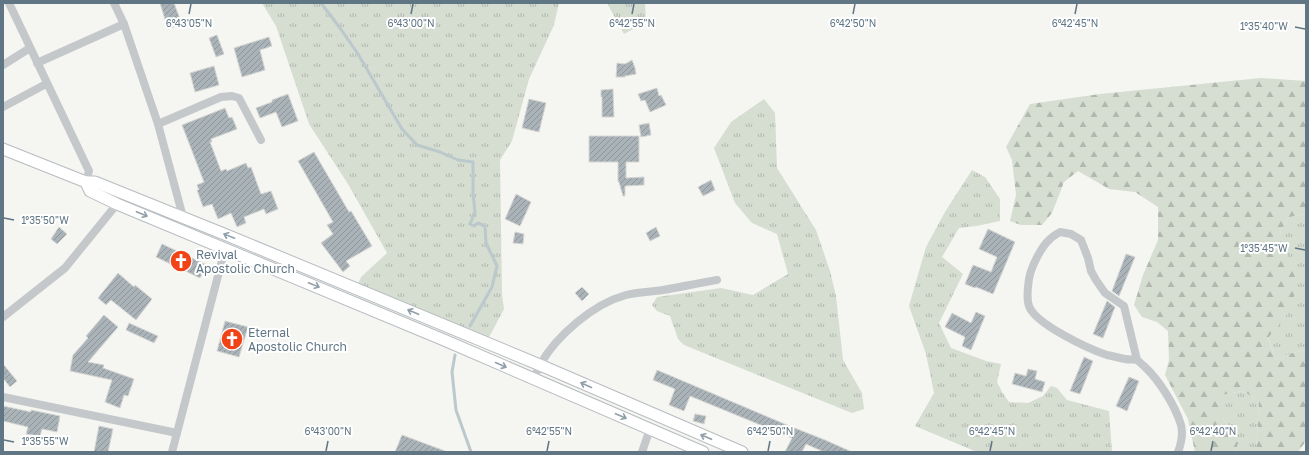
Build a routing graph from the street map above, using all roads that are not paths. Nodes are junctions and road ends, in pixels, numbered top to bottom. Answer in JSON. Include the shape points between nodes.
{"nodes":[{"id":1,"x":9,"y":3,"type":"edge"},
{"id":2,"x":114,"y":3,"type":"edge"},
{"id":3,"x":124,"y":24,"type":"junction"},
{"id":4,"x":30,"y":48,"type":"junction"},
{"id":5,"x":37,"y":63,"type":"junction"},
{"id":6,"x":3,"y":65,"type":"edge"},
{"id":7,"x":46,"y":84,"type":"junction"},
{"id":8,"x":3,"y":106,"type":"edge"},
{"id":9,"x":158,"y":124,"type":"junction"},
{"id":10,"x":261,"y":140,"type":"dead end"},
{"id":11,"x":3,"y":149,"type":"edge"},
{"id":12,"x":86,"y":182,"type":"junction"},
{"id":13,"x":117,"y":204,"type":"junction"},
{"id":14,"x":183,"y":217,"type":"junction"},
{"id":15,"x":225,"y":249,"type":"junction"},
{"id":16,"x":717,"y":280,"type":"dead end"},
{"id":17,"x":3,"y":317,"type":"edge"},
{"id":18,"x":1138,"y":360,"type":"junction"},
{"id":19,"x":540,"y":365,"type":"junction"},
{"id":20,"x":534,"y":379,"type":"junction"},
{"id":21,"x":3,"y":397,"type":"edge"},
{"id":22,"x":650,"y":429,"type":"junction"},
{"id":23,"x":177,"y":433,"type":"junction"},
{"id":24,"x":172,"y":452,"type":"edge"},
{"id":25,"x":642,"y":452,"type":"edge"},
{"id":26,"x":703,"y":452,"type":"edge"},
{"id":27,"x":742,"y":452,"type":"edge"},
{"id":28,"x":1178,"y":452,"type":"edge"}],
"edges":[{"from":1,"to":4,"type":"street"},
{"from":2,"to":3,"type":"street"},
{"from":3,"to":5,"type":"street"},
{"from":3,"to":9,"type":"street"},
{"from":4,"to":5,"type":"street"},
{"from":4,"to":6,"type":"street"},
{"from":5,"to":7,"type":"street"},
{"from":7,"to":8,"type":"street"},
{"from":7,"to":12,"type":"street","via":[[89,171]]},
{"from":9,"to":10,"type":"street","via":[[221,97],[232,96],[239,98]]},
{"from":9,"to":14,"type":"street"},
{"from":11,"to":12,"type":"street"},
{"from":12,"to":13,"type":"street","via":[[90,191]]},
{"from":12,"to":14,"type":"street","via":[[95,182]]},
{"from":13,"to":15,"type":"street","one_way":true},
{"from":13,"to":17,"type":"street","via":[[65,268]]},
{"from":19,"to":14,"type":"street","one_way":true},
{"from":15,"to":20,"type":"street","one_way":true},
{"from":15,"to":23,"type":"street"},
{"from":16,"to":19,"type":"street","via":[[626,295],[611,301],[573,325]]},
{"from":18,"to":18,"type":"street","via":[[1124,306],[1105,293],[1096,280],[1081,240],[1071,234],[1060,232],[1050,239],[1038,255],[1030,273],[1029,306],[1046,325],[1086,346],[1123,359]]},
{"from":18,"to":28,"type":"street","via":[[1154,376],[1175,410],[1182,435]]},
{"from":19,"to":20,"type":"street"},
{"from":27,"to":19,"type":"street","one_way":true},
{"from":20,"to":22,"type":"street","one_way":true},
{"from":21,"to":23,"type":"street"},
{"from":22,"to":25,"type":"street"},
{"from":22,"to":26,"type":"street"},
{"from":23,"to":24,"type":"street"}]}
